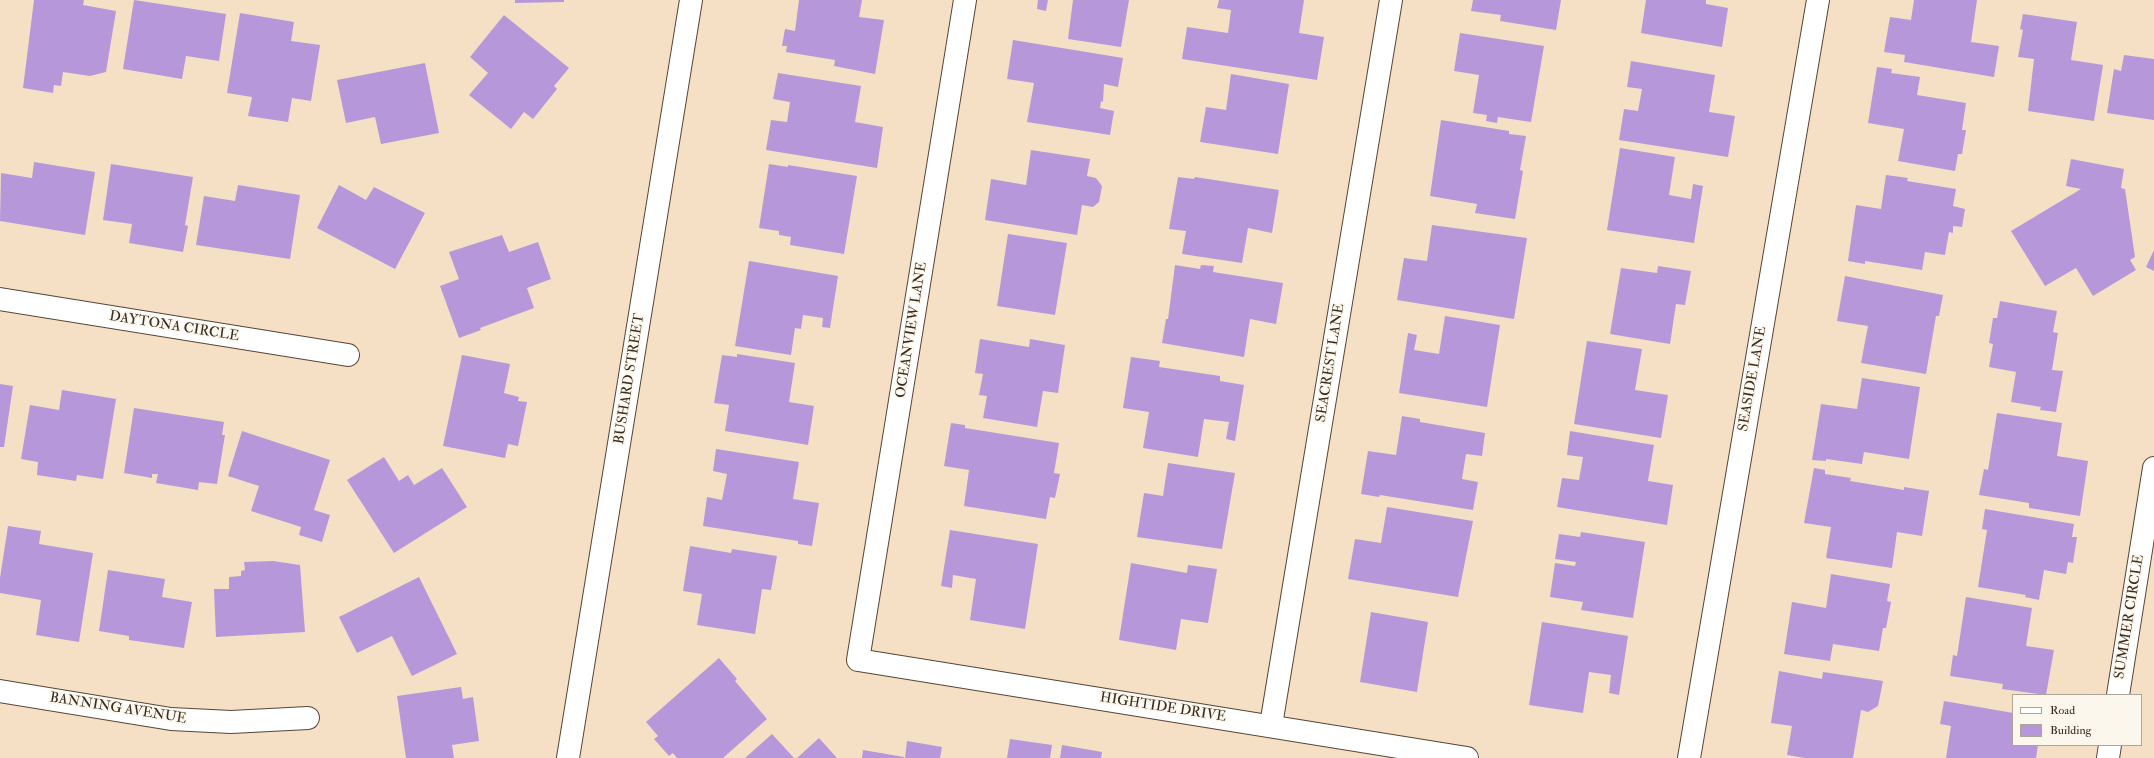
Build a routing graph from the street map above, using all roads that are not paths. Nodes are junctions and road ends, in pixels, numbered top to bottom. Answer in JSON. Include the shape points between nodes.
{"nodes":[{"id":1,"x":691,"y":0,"type":"edge"},
{"id":2,"x":965,"y":0,"type":"edge"},
{"id":3,"x":1391,"y":0,"type":"edge"},
{"id":4,"x":1818,"y":0,"type":"edge"},
{"id":5,"x":0,"y":299,"type":"edge"},
{"id":6,"x":348,"y":355,"type":"dead end"},
{"id":7,"x":2154,"y":468,"type":"edge"},
{"id":8,"x":858,"y":660,"type":"joint"},
{"id":9,"x":0,"y":691,"type":"edge"},
{"id":10,"x":2118,"y":694,"type":"edge"},
{"id":11,"x":308,"y":718,"type":"dead end"},
{"id":12,"x":1271,"y":725,"type":"junction"},
{"id":13,"x":2110,"y":746,"type":"edge"},
{"id":14,"x":568,"y":758,"type":"edge"},
{"id":15,"x":1467,"y":758,"type":"edge"},
{"id":16,"x":1689,"y":758,"type":"edge"},
{"id":17,"x":2108,"y":758,"type":"edge"}],
"edges":[{"from":1,"to":14,"type":"street","name":"BUSHARD STREET"},
{"from":2,"to":8,"type":"street","name":"OCEANVIEW LANE"},
{"from":3,"to":12,"type":"street","name":"SEACREST LANE"},
{"from":4,"to":16,"type":"street","name":"SEASIDE LANE"},
{"from":5,"to":6,"type":"street","name":"DAYTONA CIRCLE"},
{"from":7,"to":10,"type":"street","name":"SUMMER CIRCLE"},
{"from":8,"to":12,"type":"street","name":"HIGHTIDE DRIVE"},
{"from":9,"to":11,"type":"street","name":"BANNING AVENUE","via":[[171,719],[231,722]]},
{"from":12,"to":15,"type":"street","name":"HIGHTIDE DRIVE"},
{"from":13,"to":17,"type":"street"}]}
